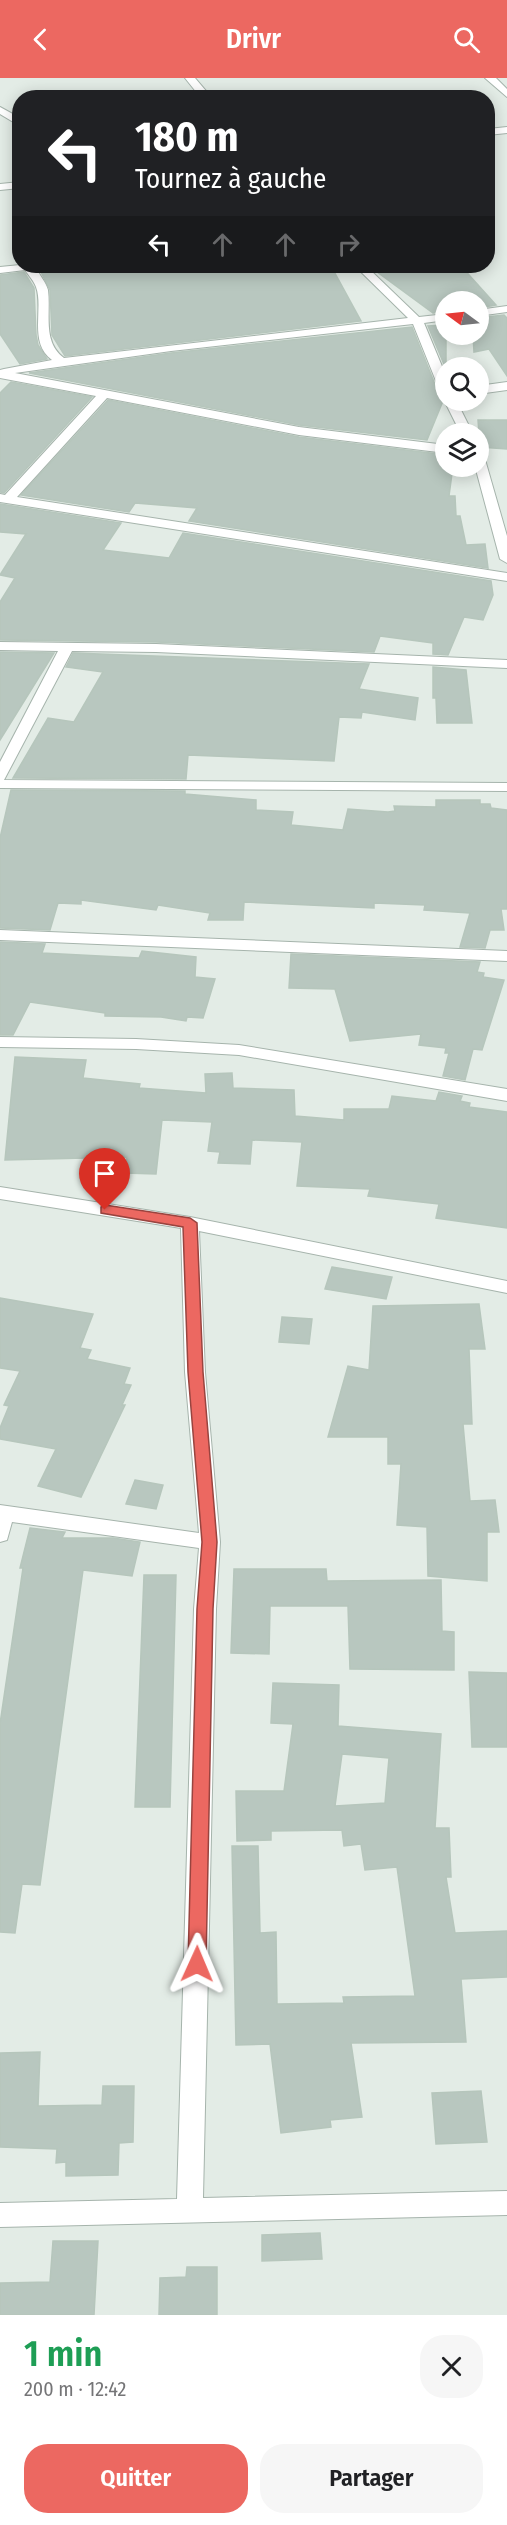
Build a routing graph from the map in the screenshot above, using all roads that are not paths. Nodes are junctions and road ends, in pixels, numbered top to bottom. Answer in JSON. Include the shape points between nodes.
{"nodes":[{"id":1,"x":190,"y":78,"type":"edge"},
{"id":2,"x":490,"y":78,"type":"edge"},
{"id":3,"x":200,"y":90,"type":"edge"},
{"id":4,"x":507,"y":94,"type":"edge"},
{"id":5,"x":35,"y":273,"type":"edge"},
{"id":6,"x":367,"y":273,"type":"edge"},
{"id":7,"x":507,"y":309,"type":"edge"},
{"id":8,"x":489,"y":311,"type":"edge"},
{"id":9,"x":435,"y":319,"type":"edge"},
{"id":10,"x":417,"y":321,"type":"junction"},
{"id":11,"x":61,"y":361,"type":"junction"},
{"id":12,"x":435,"y":364,"type":"edge"},
{"id":13,"x":0,"y":373,"type":"edge"},
{"id":14,"x":507,"y":386,"type":"edge"},
{"id":15,"x":489,"y":388,"type":"edge"},
{"id":16,"x":105,"y":393,"type":"junction"},
{"id":17,"x":435,"y":448,"type":"edge"},
{"id":18,"x":484,"y":477,"type":"edge"},
{"id":19,"x":4,"y":498,"type":"edge"},
{"id":20,"x":507,"y":559,"type":"edge"},
{"id":21,"x":507,"y":577,"type":"edge"},
{"id":22,"x":0,"y":646,"type":"edge"},
{"id":23,"x":68,"y":646,"type":"junction"},
{"id":24,"x":507,"y":664,"type":"edge"},
{"id":25,"x":0,"y":776,"type":"edge"},
{"id":26,"x":0,"y":784,"type":"edge"},
{"id":27,"x":507,"y":787,"type":"edge"},
{"id":28,"x":0,"y":935,"type":"edge"},
{"id":29,"x":507,"y":956,"type":"edge"},
{"id":30,"x":0,"y":1042,"type":"edge"},
{"id":31,"x":507,"y":1095,"type":"edge"},
{"id":32,"x":0,"y":1193,"type":"edge"},
{"id":33,"x":190,"y":1223,"type":"junction"},
{"id":34,"x":507,"y":1287,"type":"edge"},
{"id":35,"x":2,"y":1513,"type":"edge"},
{"id":36,"x":0,"y":1534,"type":"edge"},
{"id":37,"x":210,"y":1542,"type":"junction"},
{"id":38,"x":507,"y":2203,"type":"edge"},
{"id":39,"x":190,"y":2210,"type":"junction"},
{"id":40,"x":0,"y":2215,"type":"edge"}],
"edges":[{"from":1,"to":3,"type":"street"},
{"from":2,"to":4,"type":"street"},
{"from":5,"to":11,"type":"street","via":[[42,288],[42,327],[51,354]]},
{"from":6,"to":10,"type":"street"},
{"from":7,"to":8,"type":"street"},
{"from":9,"to":10,"type":"street"},
{"from":10,"to":11,"type":"street"},
{"from":10,"to":12,"type":"street"},
{"from":11,"to":13,"type":"street"},
{"from":13,"to":16,"type":"street"},
{"from":14,"to":15,"type":"street"},
{"from":16,"to":17,"type":"street","via":[[299,431]]},
{"from":16,"to":19,"type":"street"},
{"from":18,"to":20,"type":"street"},
{"from":19,"to":21,"type":"street"},
{"from":22,"to":23,"type":"street"},
{"from":23,"to":24,"type":"street"},
{"from":23,"to":25,"type":"street"},
{"from":26,"to":27,"type":"street"},
{"from":28,"to":29,"type":"street"},
{"from":30,"to":31,"type":"street","via":[[239,1050]]},
{"from":32,"to":33,"type":"street"},
{"from":33,"to":34,"type":"street"},
{"from":33,"to":37,"type":"street","via":[[195,1372]]},
{"from":35,"to":36,"type":"street"},
{"from":35,"to":37,"type":"street"},
{"from":37,"to":39,"type":"street"},
{"from":38,"to":39,"type":"street"},
{"from":39,"to":40,"type":"street"}]}
